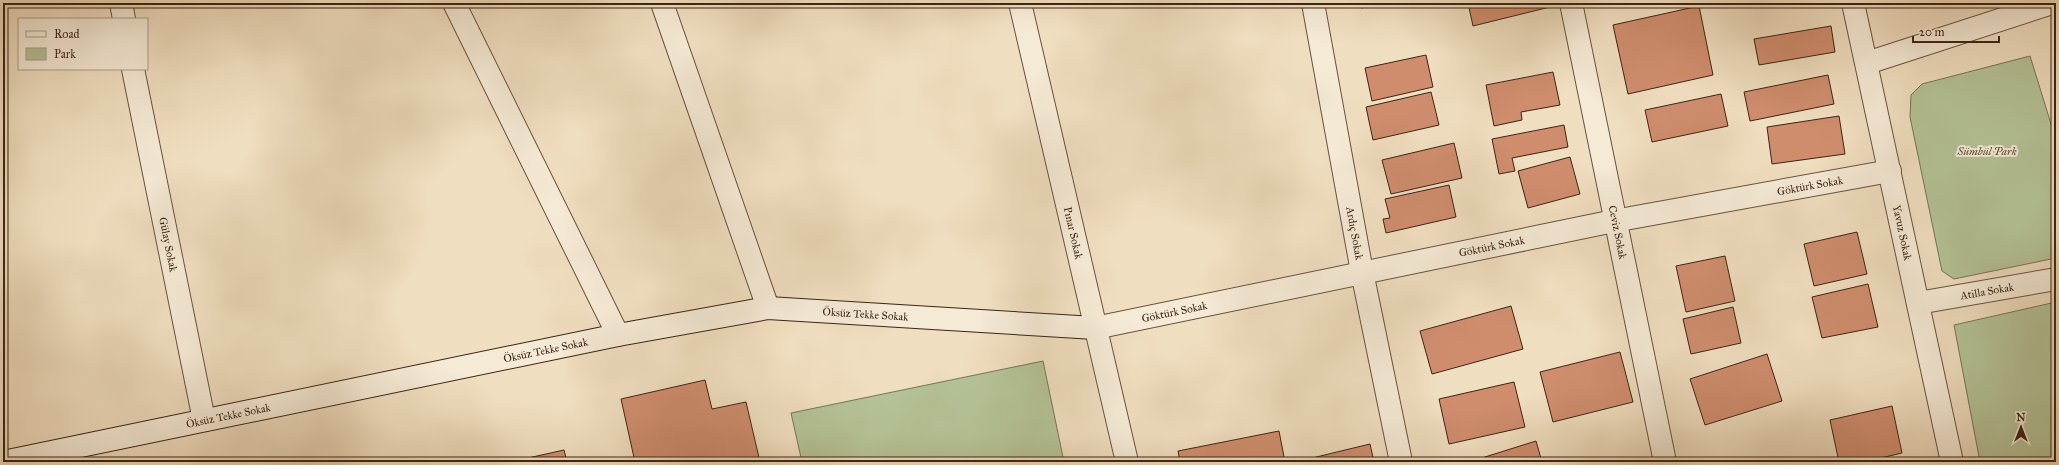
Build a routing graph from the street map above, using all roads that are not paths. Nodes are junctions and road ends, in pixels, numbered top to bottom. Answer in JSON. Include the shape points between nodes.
{"nodes":[{"id":1,"x":121,"y":3,"type":"edge"},
{"id":2,"x":454,"y":3,"type":"edge"},
{"id":3,"x":662,"y":3,"type":"edge"},
{"id":4,"x":1020,"y":3,"type":"edge"},
{"id":5,"x":1313,"y":3,"type":"edge"},
{"id":6,"x":1571,"y":3,"type":"edge"},
{"id":7,"x":1853,"y":3,"type":"edge"},
{"id":8,"x":2052,"y":3,"type":"edge"},
{"id":9,"x":124,"y":18,"type":"edge"},
{"id":10,"x":1867,"y":63,"type":"junction"},
{"id":11,"x":133,"y":70,"type":"edge"},
{"id":12,"x":1890,"y":171,"type":"junction"},
{"id":13,"x":1614,"y":221,"type":"junction"},
{"id":14,"x":1362,"y":272,"type":"junction"},
{"id":15,"x":2056,"y":279,"type":"edge"},
{"id":16,"x":1918,"y":303,"type":"junction"},
{"id":17,"x":768,"y":308,"type":"junction"},
{"id":18,"x":1094,"y":328,"type":"junction"},
{"id":19,"x":618,"y":335,"type":"junction"},
{"id":20,"x":204,"y":420,"type":"junction"},
{"id":21,"x":3,"y":462,"type":"edge"},
{"id":22,"x":1127,"y":462,"type":"edge"},
{"id":23,"x":1401,"y":462,"type":"edge"},
{"id":24,"x":1665,"y":462,"type":"edge"},
{"id":25,"x":1952,"y":462,"type":"edge"}],
"edges":[{"from":1,"to":9,"type":"street"},
{"from":2,"to":19,"type":"street"},
{"from":3,"to":17,"type":"street"},
{"from":4,"to":18,"type":"street","name":"Pınar Sokak"},
{"from":5,"to":14,"type":"street","name":"Ardıç Sokak"},
{"from":6,"to":13,"type":"street","name":"Ceviz Sokak"},
{"from":7,"to":10,"type":"street","name":"Yavuz Sokak"},
{"from":8,"to":10,"type":"street"},
{"from":10,"to":12,"type":"street","name":"Yavuz Sokak"},
{"from":11,"to":20,"type":"street","name":"Gülay Sokak"},
{"from":12,"to":13,"type":"street","name":"Göktürk Sokak"},
{"from":12,"to":16,"type":"street","name":"Yavuz Sokak"},
{"from":13,"to":14,"type":"street","name":"Göktürk Sokak"},
{"from":13,"to":24,"type":"street","name":"Ceviz Sokak"},
{"from":14,"to":18,"type":"street","name":"Göktürk Sokak"},
{"from":14,"to":23,"type":"street","name":"Ardıç Sokak"},
{"from":15,"to":16,"type":"street","name":"Atilla Sokak"},
{"from":16,"to":25,"type":"street","name":"Yavuz Sokak"},
{"from":17,"to":18,"type":"street","name":"Öksüz Tekke Sokak"},
{"from":17,"to":19,"type":"street","name":"Öksüz Tekke Sokak"},
{"from":18,"to":22,"type":"street","name":"Pınar Sokak"},
{"from":19,"to":20,"type":"street","name":"Öksüz Tekke Sokak"},
{"from":20,"to":21,"type":"street","name":"Öksüz Tekke Sokak"}]}
